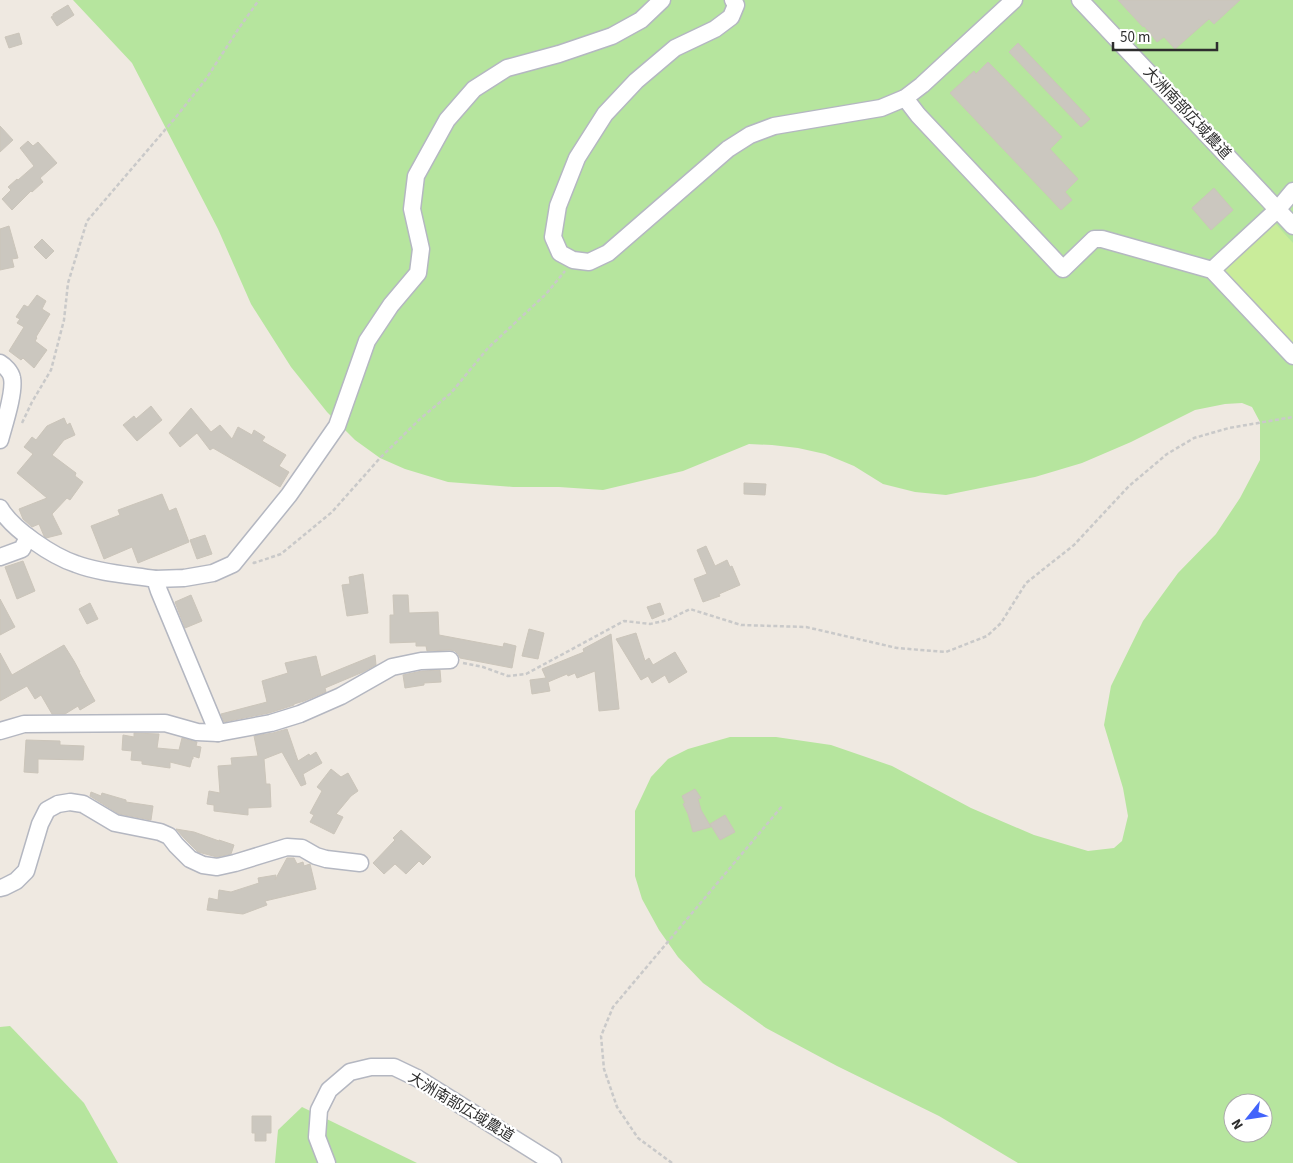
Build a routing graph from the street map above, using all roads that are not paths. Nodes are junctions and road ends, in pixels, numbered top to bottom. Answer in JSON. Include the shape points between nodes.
{"nodes":[{"id":1,"x":662,"y":0,"type":"edge"},
{"id":2,"x":733,"y":0,"type":"edge"},
{"id":3,"x":1014,"y":0,"type":"edge"},
{"id":4,"x":1080,"y":0,"type":"edge"},
{"id":5,"x":905,"y":98,"type":"junction"},
{"id":6,"x":1293,"y":190,"type":"edge"},
{"id":7,"x":1278,"y":209,"type":"junction"},
{"id":8,"x":1293,"y":226,"type":"edge"},
{"id":9,"x":1212,"y":270,"type":"junction"},
{"id":10,"x":1293,"y":356,"type":"edge"},
{"id":11,"x":0,"y":363,"type":"edge"},
{"id":12,"x":0,"y":440,"type":"edge"},
{"id":13,"x":0,"y":508,"type":"edge"},
{"id":14,"x":28,"y":537,"type":"junction"},
{"id":15,"x":0,"y":557,"type":"edge"},
{"id":16,"x":155,"y":579,"type":"junction"},
{"id":17,"x":450,"y":660,"type":"road end"},
{"id":18,"x":0,"y":731,"type":"edge"},
{"id":19,"x":218,"y":733,"type":"junction"},
{"id":20,"x":360,"y":863,"type":"dead end"},
{"id":21,"x":0,"y":888,"type":"edge"},
{"id":22,"x":327,"y":1163,"type":"edge"},
{"id":23,"x":553,"y":1163,"type":"edge"}],
"edges":[{"from":1,"to":16,"type":"street","via":[[641,20],[612,36],[506,68],[474,89],[447,120],[416,176],[412,209],[421,249],[418,273],[367,342],[337,426],[289,495],[233,564],[213,573]]},
{"from":2,"to":5,"type":"street","via":[[736,5],[731,17],[715,29],[675,48],[636,81],[605,114],[577,158],[558,206],[553,237],[560,253],[573,260],[589,262],[608,253],[728,149],[750,135],[774,126],[880,108]]},
{"from":3,"to":5,"type":"street"},
{"from":4,"to":7,"type":"street","name":"大洲南部広域農道"},
{"from":5,"to":9,"type":"street","via":[[1063,269],[1094,239],[1102,239]]},
{"from":6,"to":7,"type":"street"},
{"from":7,"to":8,"type":"street","name":"大洲南部広域農道"},
{"from":7,"to":9,"type":"street"},
{"from":9,"to":10,"type":"street"},
{"from":11,"to":12,"type":"street","via":[[12,376]]},
{"from":13,"to":14,"type":"street"},
{"from":14,"to":15,"type":"street","via":[[22,550]]},
{"from":14,"to":16,"type":"street","via":[[75,564]]},
{"from":16,"to":19,"type":"street"},
{"from":17,"to":19,"type":"street","via":[[392,667],[341,696],[300,714]]},
{"from":18,"to":19,"type":"street","via":[[24,724],[165,723],[197,732]]},
{"from":20,"to":21,"type":"street","via":[[316,856],[302,848],[287,847],[235,863],[203,866],[190,860],[169,836],[115,823],[83,804],[70,802],[47,810],[26,870],[16,881]]},
{"from":22,"to":23,"type":"street","name":"大洲南部広域農道","via":[[317,1136],[319,1110],[329,1090],[350,1072],[371,1067],[394,1067]]}]}
